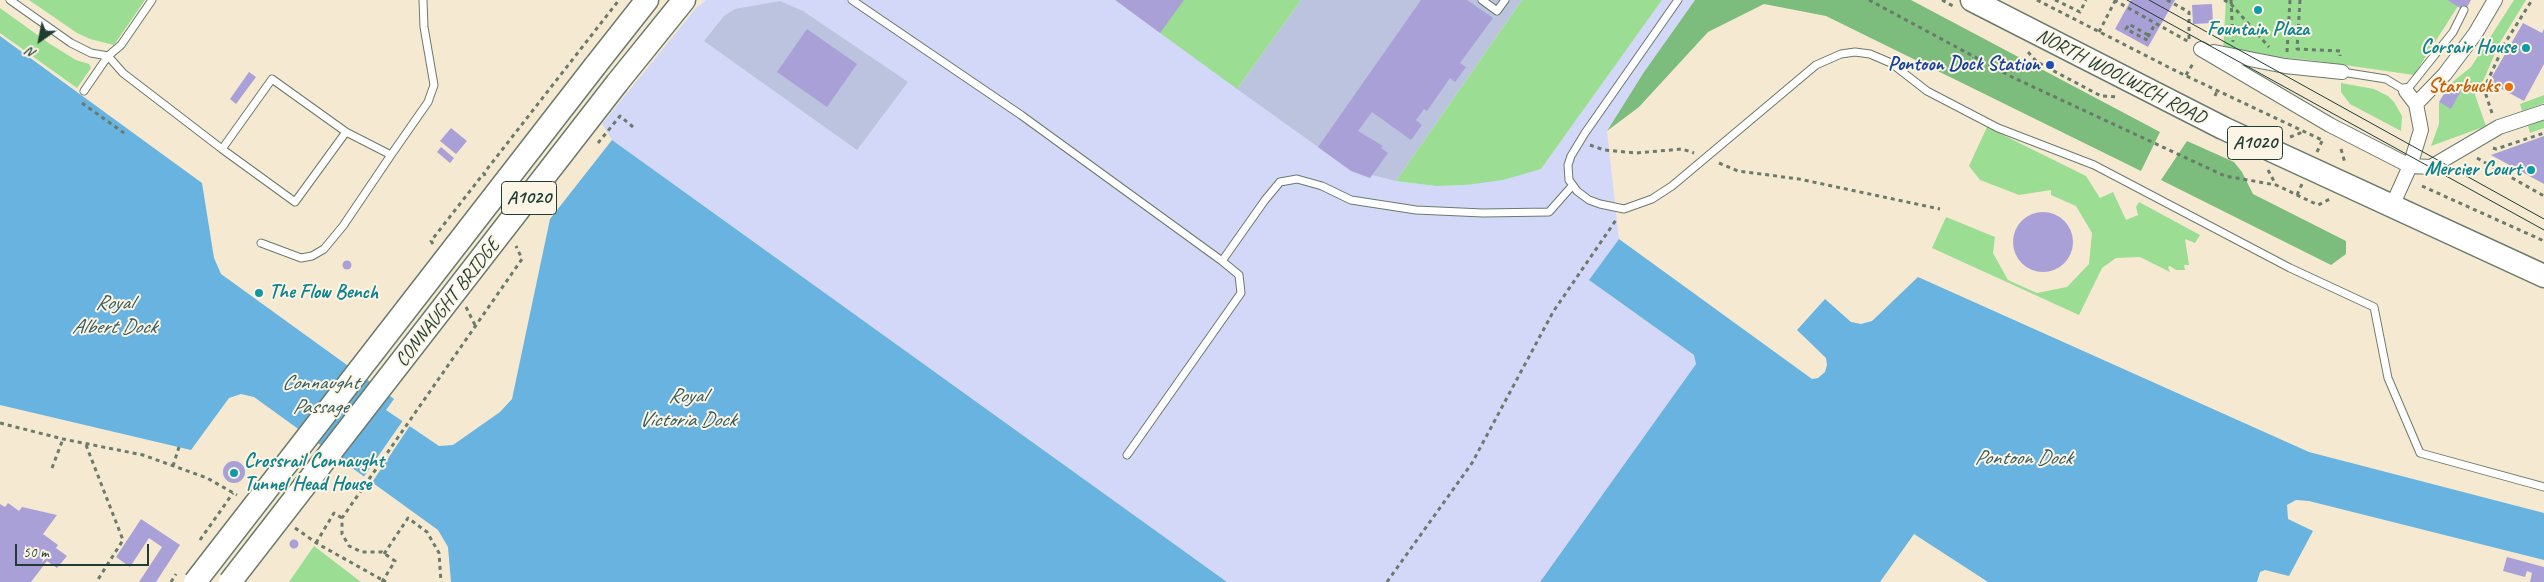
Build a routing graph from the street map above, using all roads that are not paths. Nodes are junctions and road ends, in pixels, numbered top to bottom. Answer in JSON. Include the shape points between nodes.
{"nodes":[{"id":1,"x":10,"y":0,"type":"edge"},
{"id":2,"x":152,"y":0,"type":"edge"},
{"id":3,"x":423,"y":0,"type":"edge"},
{"id":4,"x":647,"y":0,"type":"edge"},
{"id":5,"x":684,"y":0,"type":"edge"},
{"id":6,"x":852,"y":0,"type":"edge"},
{"id":7,"x":1482,"y":0,"type":"edge"},
{"id":8,"x":1505,"y":0,"type":"edge"},
{"id":9,"x":1678,"y":0,"type":"edge"},
{"id":10,"x":1972,"y":0,"type":"edge"},
{"id":11,"x":2495,"y":0,"type":"edge"},
{"id":12,"x":2464,"y":10,"type":"dead end"},
{"id":13,"x":108,"y":56,"type":"junction"},
{"id":14,"x":2342,"y":72,"type":"joint"},
{"id":15,"x":84,"y":91,"type":"road end"},
{"id":16,"x":2406,"y":91,"type":"junction"},
{"id":17,"x":2416,"y":104,"type":"junction"},
{"id":18,"x":2544,"y":112,"type":"edge"},
{"id":19,"x":346,"y":132,"type":"junction"},
{"id":20,"x":222,"y":149,"type":"junction"},
{"id":21,"x":391,"y":155,"type":"junction"},
{"id":22,"x":2410,"y":166,"type":"junction"},
{"id":23,"x":1572,"y":186,"type":"junction"},
{"id":24,"x":2392,"y":206,"type":"junction"},
{"id":25,"x":262,"y":243,"type":"dead end"},
{"id":26,"x":1222,"y":261,"type":"junction"},
{"id":27,"x":2544,"y":276,"type":"edge"},
{"id":28,"x":1127,"y":454,"type":"dead end"},
{"id":29,"x":2544,"y":487,"type":"edge"},
{"id":30,"x":189,"y":574,"type":"edge"},
{"id":31,"x":230,"y":582,"type":"edge"}],
"edges":[{"from":1,"to":13,"type":"lane","via":[[71,43]]},
{"from":2,"to":13,"type":"lane","via":[[121,46]]},
{"from":3,"to":21,"type":"lane","via":[[434,85],[428,102]]},
{"from":4,"to":30,"type":"main road","name":"CONNAUGHT BRIDGE","number":"A1020","bridge":true},
{"from":5,"to":31,"type":"main road","name":"CONNAUGHT BRIDGE","number":"A1020","bridge":true},
{"from":6,"to":26,"type":"lane","via":[[1021,115]]},
{"from":7,"to":8,"type":"lane","via":[[1497,11]]},
{"from":9,"to":23,"type":"lane","via":[[1580,140],[1568,165]]},
{"from":10,"to":24,"type":"main road","name":"NORTH WOOLWICH ROAD","number":"A1020","via":[[2222,128]]},
{"from":11,"to":17,"type":"street","via":[[2445,74]]},
{"from":12,"to":16,"type":"lane","via":[[2453,32]]},
{"from":13,"to":15,"type":"lane"},
{"from":13,"to":20,"type":"lane","via":[[123,74]]},
{"from":14,"to":16,"type":"lane","via":[[2386,79]]},
{"from":14,"to":22,"type":"street","via":[[2286,66],[2201,49],[2330,125]]},
{"from":16,"to":17,"type":"street"},
{"from":17,"to":22,"type":"street","via":[[2420,130]]},
{"from":18,"to":22,"type":"street","via":[[2499,127],[2431,168]]},
{"from":19,"to":20,"type":"lane","via":[[295,202]]},
{"from":19,"to":20,"type":"lane","via":[[272,79]]},
{"from":19,"to":21,"type":"lane"},
{"from":21,"to":25,"type":"lane","via":[[324,249],[301,258]]},
{"from":22,"to":24,"type":"street"},
{"from":23,"to":26,"type":"lane","via":[[1549,212],[1483,213],[1416,210],[1351,200],[1297,178],[1280,182]]},
{"from":23,"to":29,"type":"lane","via":[[1600,204],[1624,209],[1652,199],[1816,65],[1841,54],[1855,52],[1882,58],[1928,91],[1998,128],[2094,165],[2290,268],[2374,307],[2388,378],[2420,454]]},
{"from":24,"to":27,"type":"main road","name":"NORTH WOOLWICH ROAD","number":"A1020"},
{"from":26,"to":28,"type":"lane","via":[[1239,275],[1241,292]]}]}
